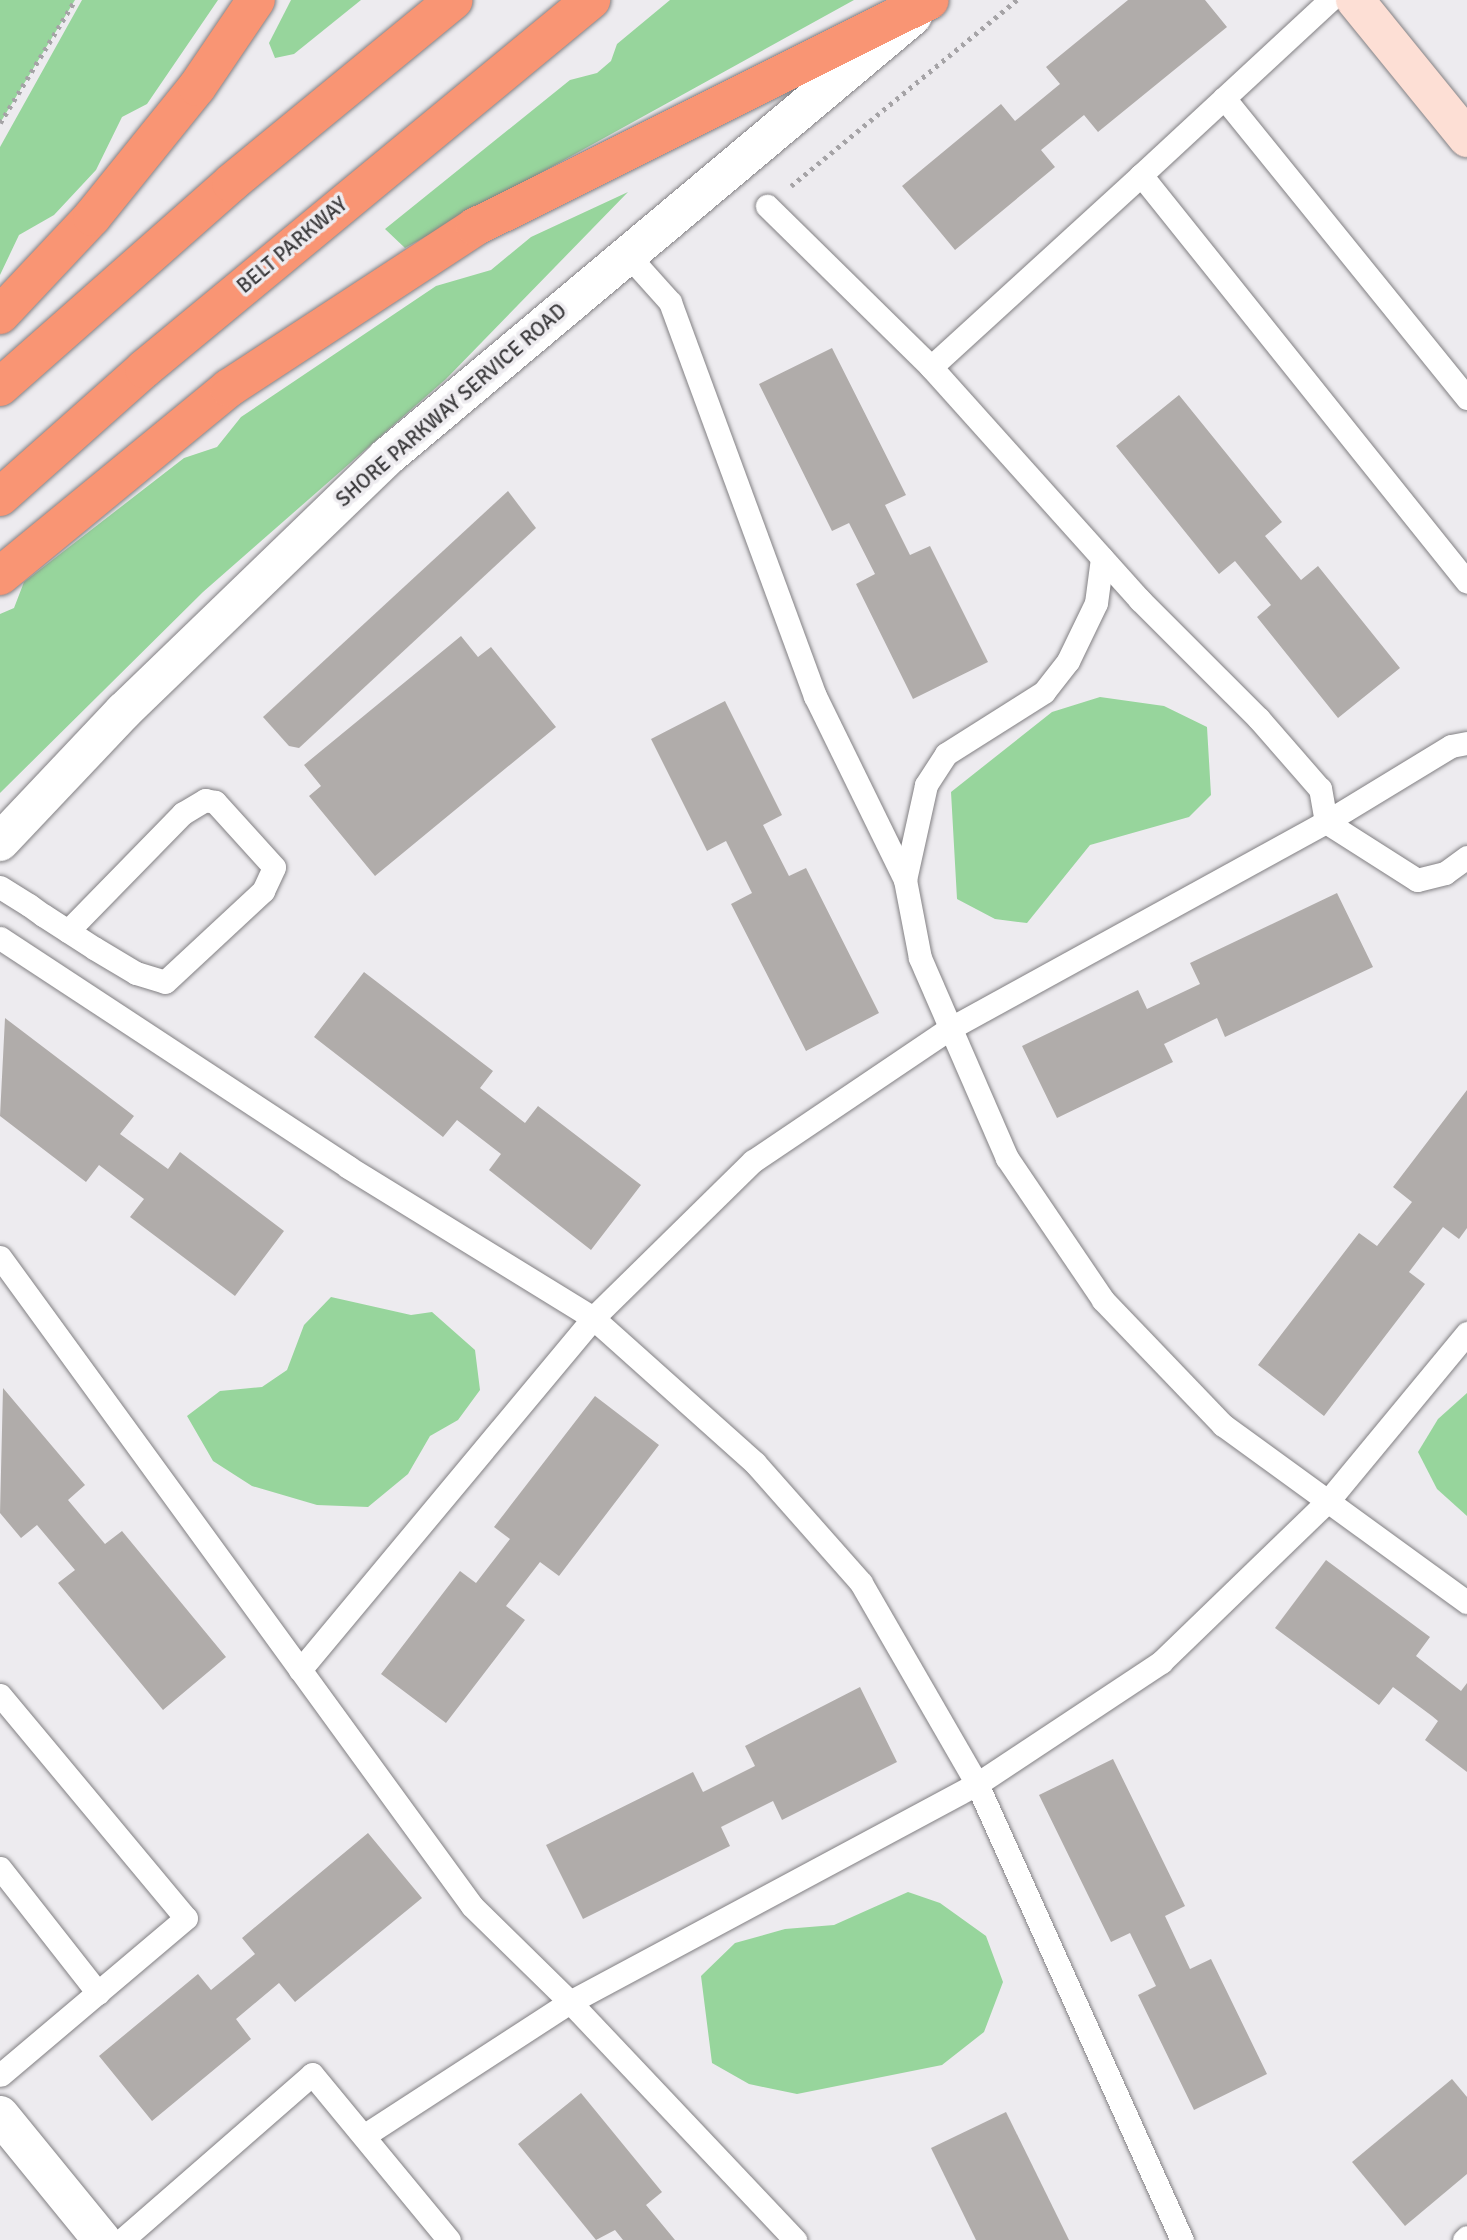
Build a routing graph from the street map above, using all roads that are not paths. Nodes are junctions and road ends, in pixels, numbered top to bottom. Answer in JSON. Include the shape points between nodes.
{"nodes":[{"id":1,"x":256,"y":0,"type":"edge"},
{"id":2,"x":454,"y":0,"type":"edge"},
{"id":3,"x":591,"y":0,"type":"edge"},
{"id":4,"x":931,"y":0,"type":"edge"},
{"id":5,"x":1330,"y":0,"type":"edge"},
{"id":6,"x":1354,"y":0,"type":"edge"},
{"id":7,"x":1224,"y":98,"type":"junction"},
{"id":8,"x":1467,"y":138,"type":"edge"},
{"id":9,"x":1140,"y":175,"type":"junction"},
{"id":10,"x":767,"y":206,"type":"road end"},
{"id":11,"x":626,"y":253,"type":"junction"},
{"id":12,"x":0,"y":315,"type":"edge"},
{"id":13,"x":931,"y":367,"type":"junction"},
{"id":14,"x":0,"y":387,"type":"edge"},
{"id":15,"x":1467,"y":398,"type":"edge"},
{"id":16,"x":0,"y":497,"type":"edge"},
{"id":17,"x":1102,"y":558,"type":"junction"},
{"id":18,"x":0,"y":576,"type":"edge"},
{"id":19,"x":1467,"y":582,"type":"edge"},
{"id":20,"x":1467,"y":743,"type":"edge"},
{"id":21,"x":1326,"y":822,"type":"junction"},
{"id":22,"x":0,"y":842,"type":"edge"},
{"id":23,"x":1467,"y":857,"type":"edge"},
{"id":24,"x":905,"y":880,"type":"junction"},
{"id":25,"x":0,"y":887,"type":"edge"},
{"id":26,"x":68,"y":931,"type":"junction"},
{"id":27,"x":0,"y":938,"type":"edge"},
{"id":28,"x":949,"y":1029,"type":"junction"},
{"id":29,"x":0,"y":1257,"type":"edge"},
{"id":30,"x":593,"y":1318,"type":"junction"},
{"id":31,"x":1467,"y":1333,"type":"edge"},
{"id":32,"x":1328,"y":1501,"type":"junction"},
{"id":33,"x":1467,"y":1602,"type":"edge"},
{"id":34,"x":300,"y":1670,"type":"junction"},
{"id":35,"x":0,"y":1695,"type":"edge"},
{"id":36,"x":976,"y":1784,"type":"junction"},
{"id":37,"x":0,"y":1868,"type":"edge"},
{"id":38,"x":98,"y":1993,"type":"junction"},
{"id":39,"x":570,"y":2002,"type":"junction"},
{"id":40,"x":0,"y":2075,"type":"edge"},
{"id":41,"x":0,"y":2115,"type":"edge"},
{"id":42,"x":365,"y":2135,"type":"junction"},
{"id":43,"x":102,"y":2240,"type":"edge"},
{"id":44,"x":121,"y":2240,"type":"edge"},
{"id":45,"x":449,"y":2240,"type":"edge"},
{"id":46,"x":795,"y":2240,"type":"edge"},
{"id":47,"x":1182,"y":2240,"type":"edge"}],
"edges":[{"from":1,"to":12,"type":"highway","via":[[197,87],[92,217]]},
{"from":2,"to":14,"type":"highway","via":[[231,183]]},
{"from":3,"to":16,"type":"highway","name":"BELT PARKWAY","via":[[154,360]]},
{"from":4,"to":11,"type":"street","name":"SHORE PARKWAY SERVICE ROAD","via":[[730,174]]},
{"from":4,"to":18,"type":"highway","via":[[475,227],[229,388]]},
{"from":5,"to":7,"type":"lane"},
{"from":6,"to":8,"type":"main road"},
{"from":7,"to":9,"type":"lane"},
{"from":7,"to":15,"type":"lane"},
{"from":9,"to":13,"type":"lane"},
{"from":9,"to":19,"type":"lane"},
{"from":10,"to":13,"type":"lane"},
{"from":11,"to":22,"type":"street","name":"SHORE PARKWAY SERVICE ROAD","via":[[387,457],[124,711]]},
{"from":11,"to":24,"type":"lane","via":[[670,302],[815,696]]},
{"from":13,"to":17,"type":"lane"},
{"from":17,"to":21,"type":"lane","via":[[1320,789]]},
{"from":17,"to":24,"type":"lane","via":[[1096,603],[1068,662],[1044,692],[947,754],[926,785]]},
{"from":20,"to":21,"type":"lane","via":[[1451,746]]},
{"from":21,"to":23,"type":"lane","via":[[1417,880],[1445,873]]},
{"from":21,"to":28,"type":"lane"},
{"from":24,"to":28,"type":"lane","via":[[920,958]]},
{"from":25,"to":26,"type":"lane"},
{"from":26,"to":26,"type":"lane","via":[[165,982],[263,891],[274,867],[215,802],[205,800],[183,813]]},
{"from":27,"to":30,"type":"lane","via":[[348,1167]]},
{"from":28,"to":30,"type":"lane","via":[[754,1161]]},
{"from":28,"to":32,"type":"lane","via":[[1007,1158],[1103,1300],[1223,1424]]},
{"from":29,"to":34,"type":"lane"},
{"from":30,"to":34,"type":"lane"},
{"from":30,"to":36,"type":"lane","via":[[755,1463],[861,1583]]},
{"from":31,"to":32,"type":"lane"},
{"from":32,"to":33,"type":"lane"},
{"from":32,"to":36,"type":"lane","via":[[1161,1662]]},
{"from":34,"to":39,"type":"lane","via":[[472,1906]]},
{"from":35,"to":38,"type":"lane","via":[[186,1918]]},
{"from":36,"to":39,"type":"lane"},
{"from":36,"to":47,"type":"lane"},
{"from":37,"to":38,"type":"lane"},
{"from":38,"to":40,"type":"lane"},
{"from":39,"to":42,"type":"lane"},
{"from":39,"to":46,"type":"lane"},
{"from":41,"to":43,"type":"street"},
{"from":42,"to":44,"type":"lane","via":[[312,2074]]},
{"from":42,"to":45,"type":"lane"}]}
